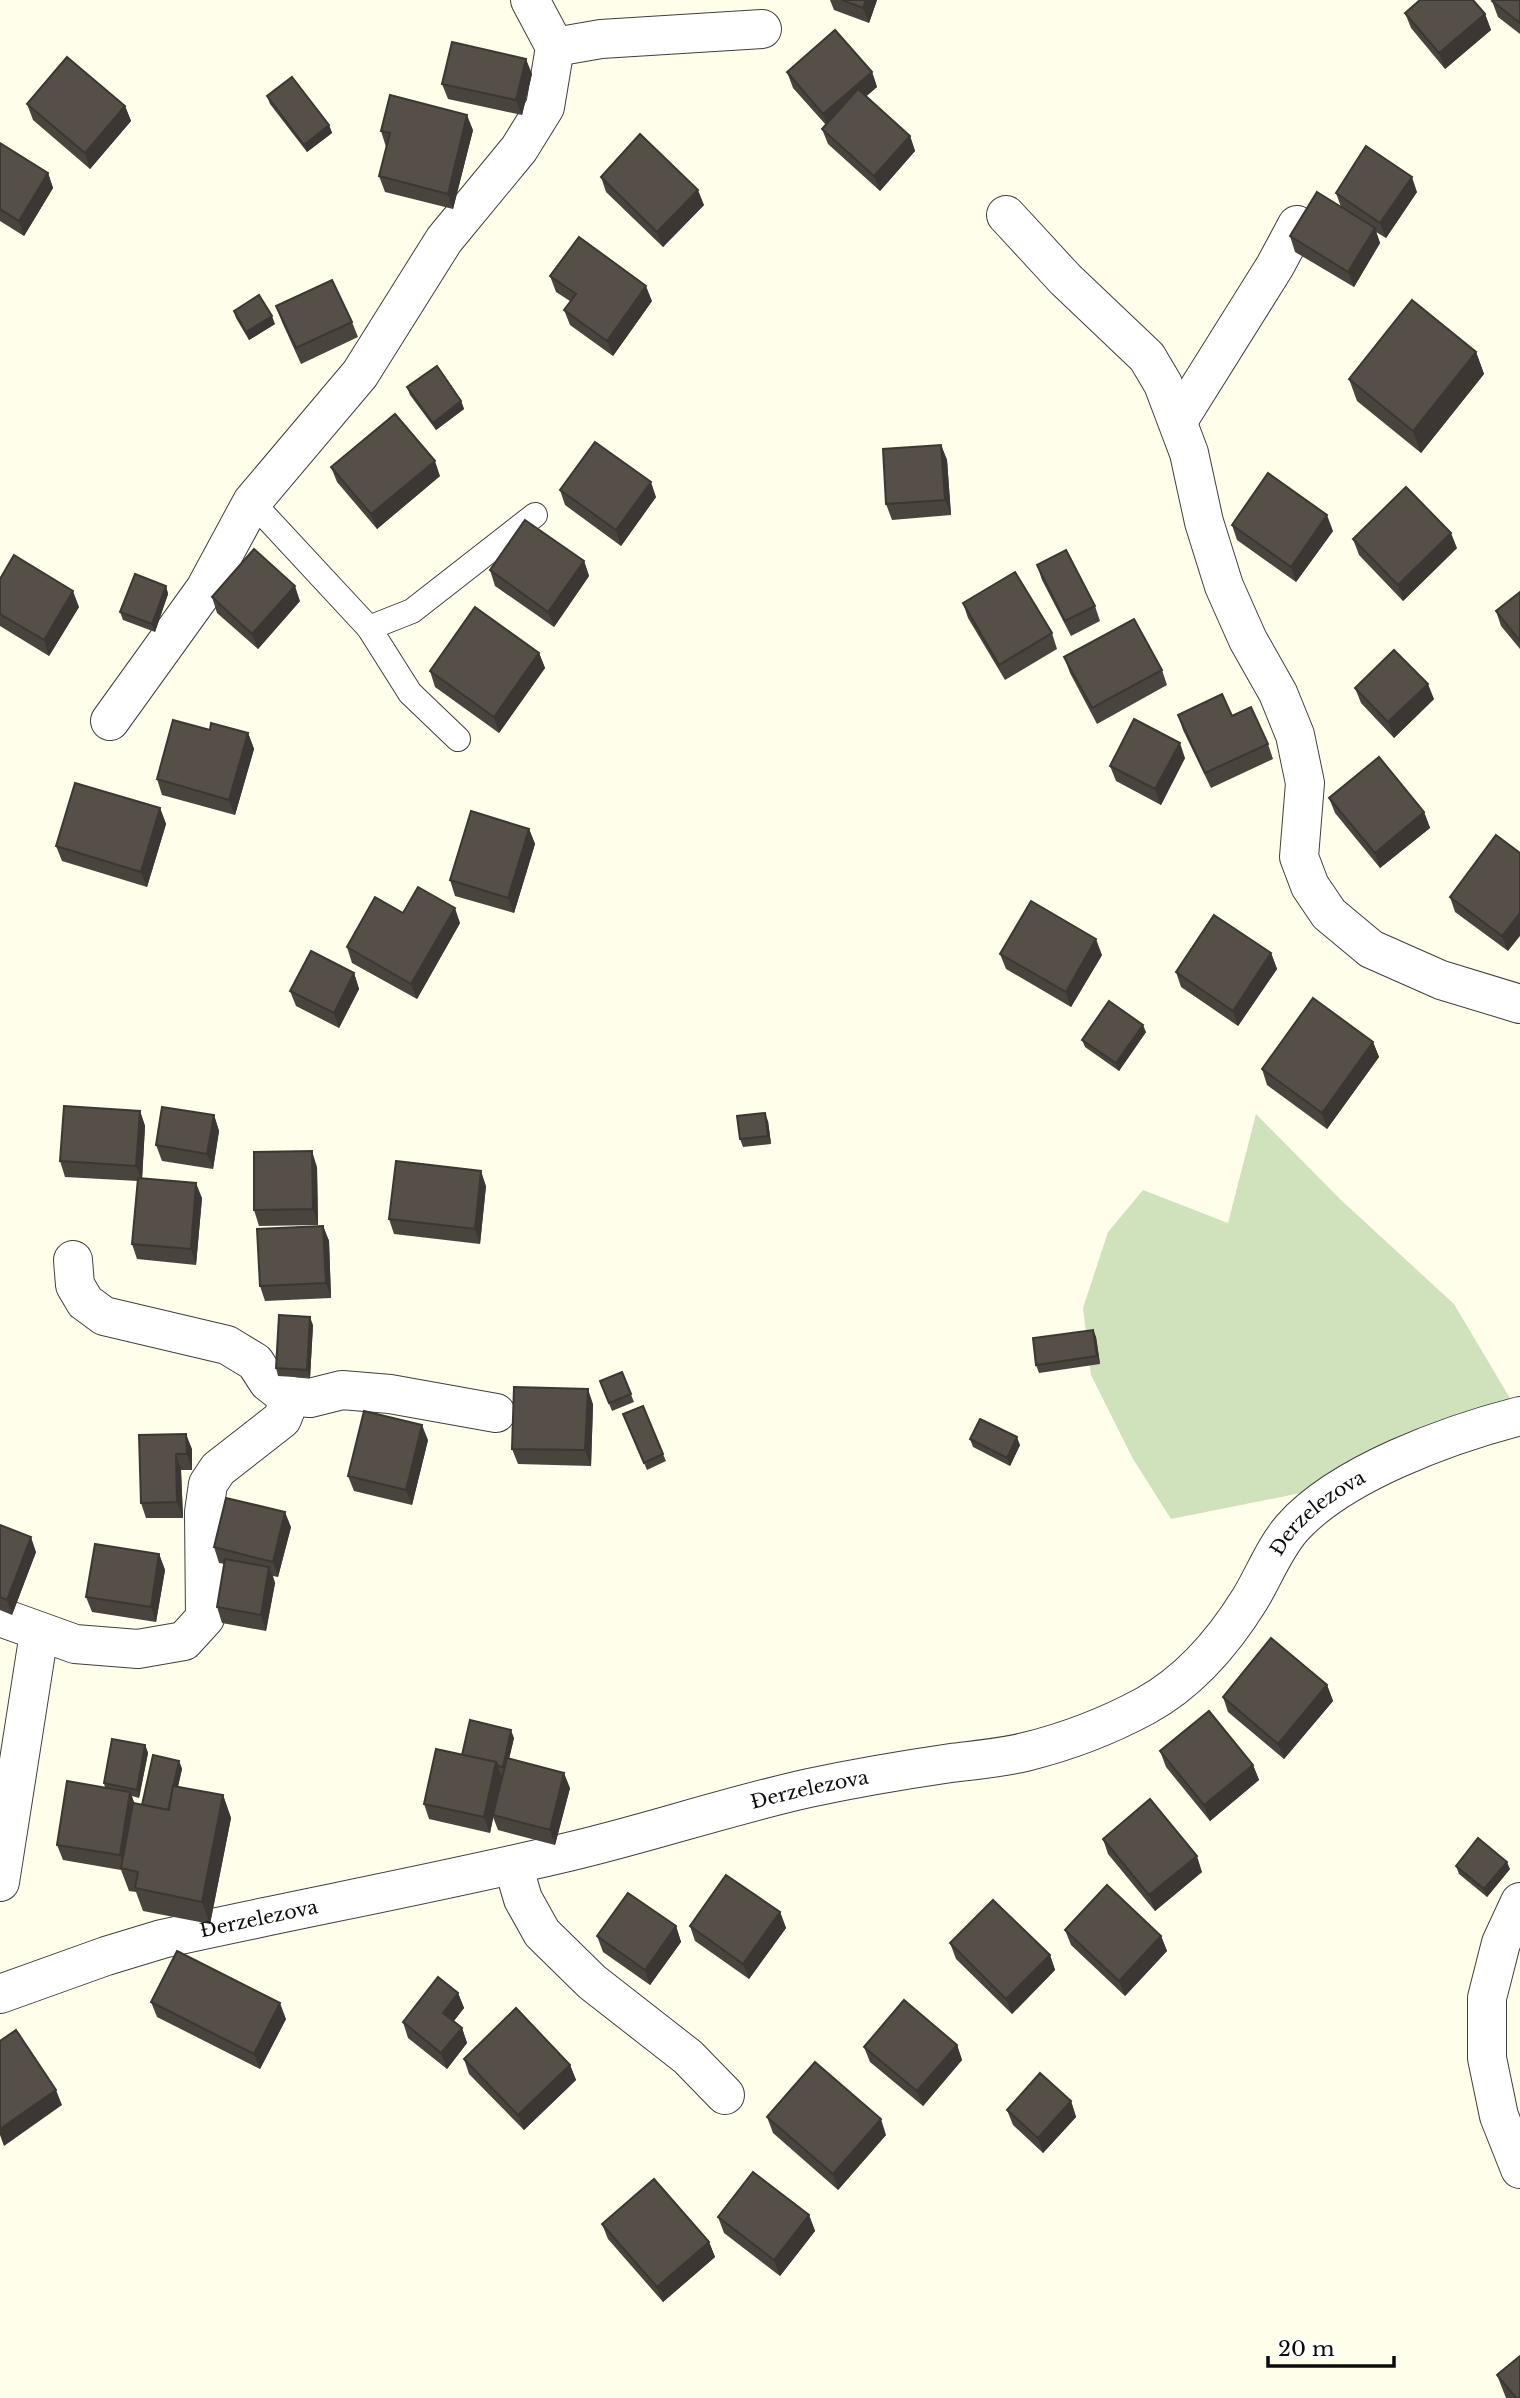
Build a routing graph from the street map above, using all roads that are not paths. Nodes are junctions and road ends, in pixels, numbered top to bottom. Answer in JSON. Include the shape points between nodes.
{"nodes":[{"id":1,"x":530,"y":0,"type":"edge"},
{"id":2,"x":762,"y":29,"type":"dead end"},
{"id":3,"x":555,"y":47,"type":"junction"},
{"id":4,"x":1006,"y":215,"type":"dead end"},
{"id":5,"x":1297,"y":225,"type":"edge"},
{"id":6,"x":1178,"y":421,"type":"junction"},
{"id":7,"x":252,"y":502,"type":"junction"},
{"id":8,"x":535,"y":515,"type":"dead end"},
{"id":9,"x":369,"y":628,"type":"junction"},
{"id":10,"x":110,"y":721,"type":"dead end"},
{"id":11,"x":458,"y":739,"type":"dead end"},
{"id":12,"x":1520,"y":1004,"type":"edge"},
{"id":13,"x":73,"y":1260,"type":"dead end"},
{"id":14,"x":291,"y":1396,"type":"junction"},
{"id":15,"x":496,"y":1413,"type":"dead end"},
{"id":16,"x":1520,"y":1416,"type":"edge"},
{"id":17,"x":0,"y":1617,"type":"edge"},
{"id":18,"x":39,"y":1633,"type":"junction"},
{"id":19,"x":513,"y":1865,"type":"junction"},
{"id":20,"x":0,"y":1882,"type":"edge"},
{"id":21,"x":1520,"y":1902,"type":"edge"},
{"id":22,"x":0,"y":1994,"type":"edge"},
{"id":23,"x":725,"y":2095,"type":"dead end"},
{"id":24,"x":1520,"y":2169,"type":"edge"}],
"edges":[{"from":1,"to":3,"type":"street"},
{"from":2,"to":3,"type":"street","via":[[601,39]]},
{"from":3,"to":7,"type":"street","via":[[545,107],[519,149],[444,240],[360,374]]},
{"from":4,"to":6,"type":"street","via":[[1147,357]]},
{"from":5,"to":6,"type":"street"},
{"from":6,"to":12,"type":"street","via":[[1224,586],[1295,735],[1305,783],[1299,857],[1310,886],[1329,914],[1371,949],[1441,980]]},
{"from":7,"to":9,"type":"lane"},
{"from":7,"to":10,"type":"street","via":[[205,589]]},
{"from":8,"to":9,"type":"lane","via":[[412,611]]},
{"from":9,"to":11,"type":"lane","via":[[410,693]]},
{"from":13,"to":14,"type":"street","via":[[75,1285],[85,1302],[104,1316],[227,1345],[255,1362],[268,1381]]},
{"from":14,"to":15,"type":"street","via":[[310,1398],[342,1390]]},
{"from":14,"to":18,"type":"street","via":[[282,1419],[218,1469],[208,1484],[205,1618],[184,1641],[138,1649],[75,1644]]},
{"from":16,"to":19,"type":"street","name":"Đerzelezova","via":[[1415,1451],[1315,1506],[1291,1529],[1249,1600],[1211,1651],[1147,1705],[1070,1739],[1023,1753],[813,1787]]},
{"from":17,"to":18,"type":"street"},
{"from":18,"to":20,"type":"street"},
{"from":19,"to":22,"type":"street","name":"Đerzelezova","via":[[162,1940]]},
{"from":19,"to":23,"type":"street","via":[[523,1899],[542,1933],[592,1982],[688,2057]]},
{"from":21,"to":24,"type":"street","via":[[1501,1943],[1487,1998],[1487,2058],[1499,2116]]}]}
